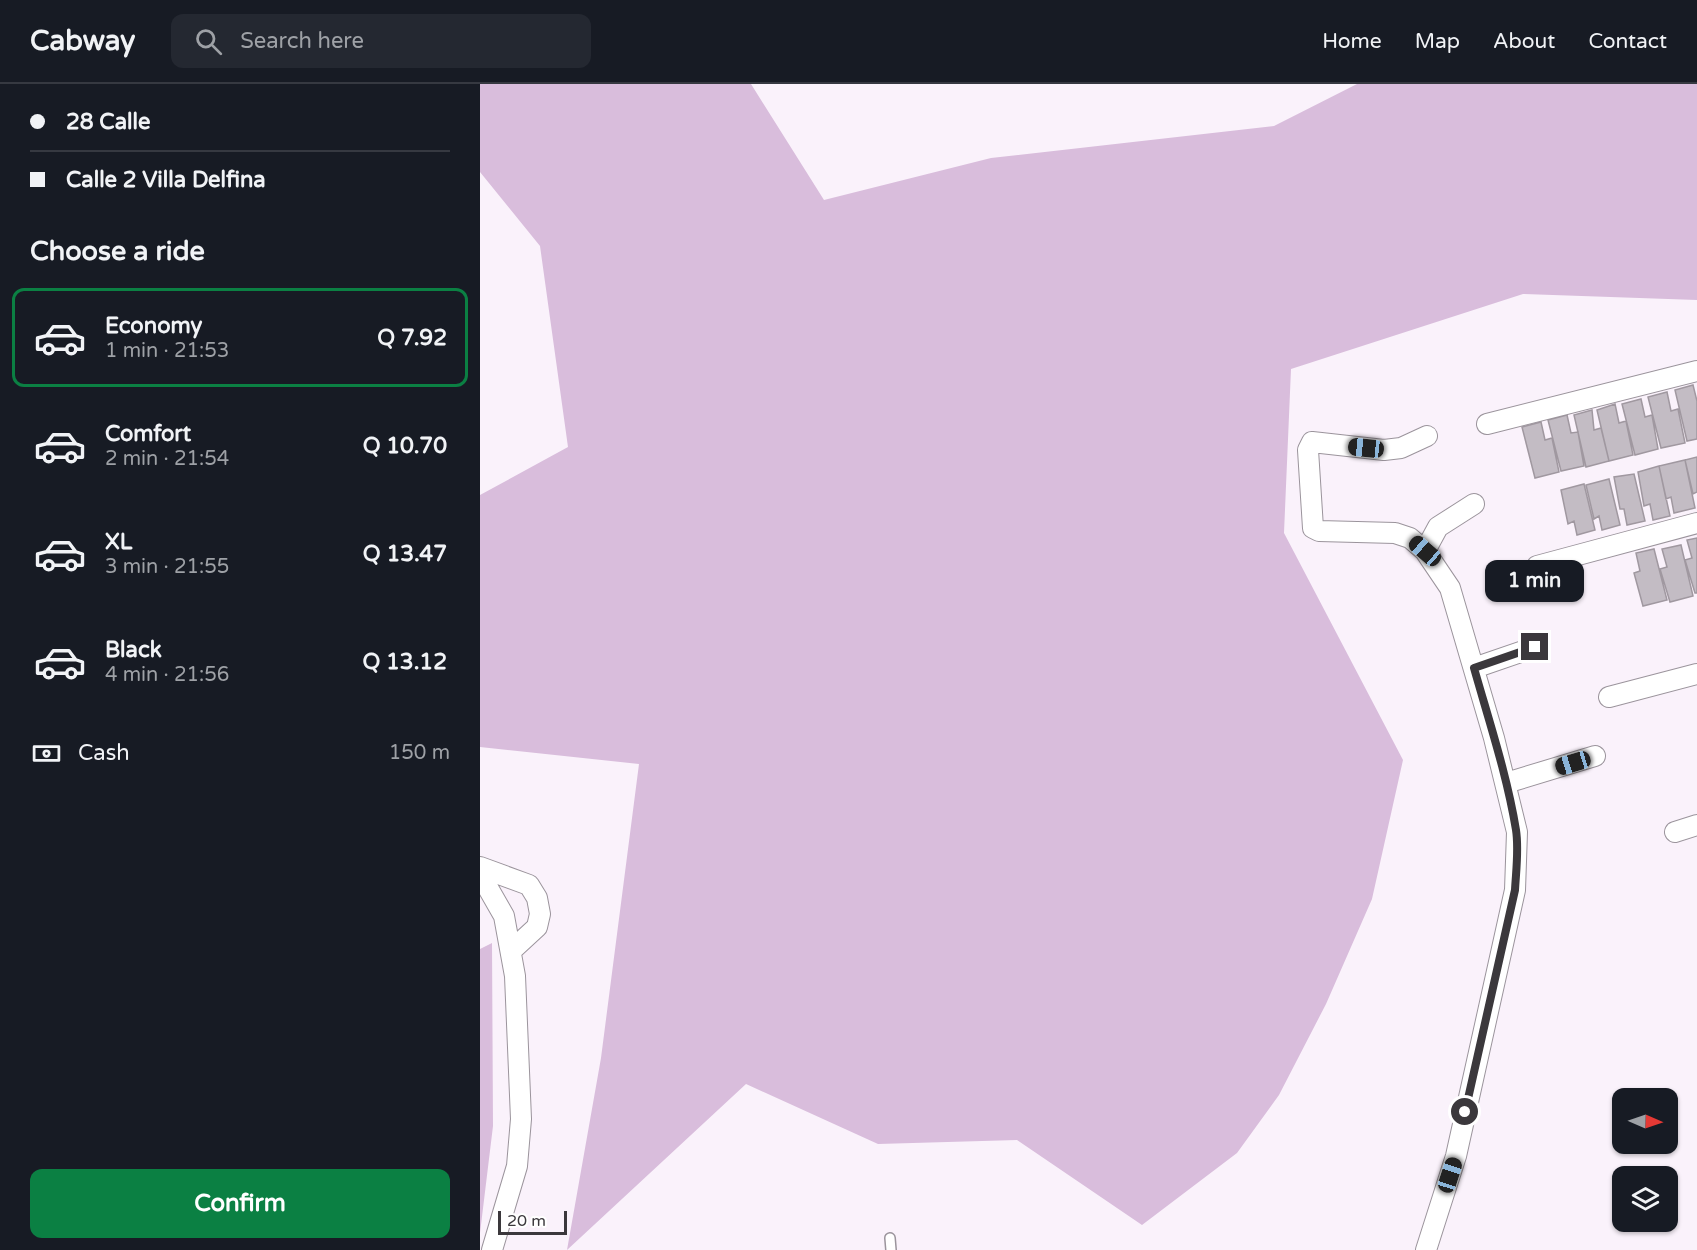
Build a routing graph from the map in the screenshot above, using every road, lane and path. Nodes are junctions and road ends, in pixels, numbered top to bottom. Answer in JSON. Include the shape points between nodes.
{"nodes":[{"id":1,"x":1697,"y":371,"type":"edge"},
{"id":2,"x":1487,"y":424,"type":"dead end"},
{"id":3,"x":1426,"y":436,"type":"dead end"},
{"id":4,"x":1474,"y":504,"type":"dead end"},
{"id":5,"x":1697,"y":523,"type":"edge"},
{"id":6,"x":1425,"y":551,"type":"junction"},
{"id":7,"x":1538,"y":566,"type":"dead end"},
{"id":8,"x":1535,"y":647,"type":"dead end"},
{"id":9,"x":1474,"y":668,"type":"junction"},
{"id":10,"x":1697,"y":674,"type":"edge"},
{"id":11,"x":1609,"y":697,"type":"dead end"},
{"id":12,"x":1595,"y":756,"type":"dead end"},
{"id":13,"x":1506,"y":783,"type":"junction"},
{"id":14,"x":1697,"y":825,"type":"edge"},
{"id":15,"x":1675,"y":832,"type":"dead end"},
{"id":16,"x":480,"y":867,"type":"edge"},
{"id":17,"x":480,"y":874,"type":"edge"},
{"id":18,"x":511,"y":951,"type":"junction"},
{"id":19,"x":890,"y":1238,"type":"dead end"},
{"id":20,"x":492,"y":1250,"type":"edge"},
{"id":21,"x":891,"y":1250,"type":"edge"},
{"id":22,"x":1426,"y":1250,"type":"edge"}],
"edges":[{"from":1,"to":2,"type":"street"},
{"from":3,"to":6,"type":"street","via":[[1401,448],[1384,450],[1312,442],[1308,450],[1312,528],[1395,532]]},
{"from":4,"to":6,"type":"street","via":[[1438,527]]},
{"from":5,"to":7,"type":"street"},
{"from":6,"to":9,"type":"street","via":[[1450,588]]},
{"from":8,"to":9,"type":"street"},
{"from":9,"to":13,"type":"street"},
{"from":10,"to":11,"type":"street"},
{"from":12,"to":13,"type":"street"},
{"from":13,"to":22,"type":"street","via":[[1517,832],[1515,890],[1456,1156]]},
{"from":14,"to":15,"type":"street"},
{"from":16,"to":18,"type":"street","via":[[529,885],[537,897],[537,927]]},
{"from":17,"to":18,"type":"street","via":[[504,916]]},
{"from":18,"to":20,"type":"street","via":[[516,976],[521,1119],[517,1166]]},
{"from":19,"to":21,"type":"lane"}]}
